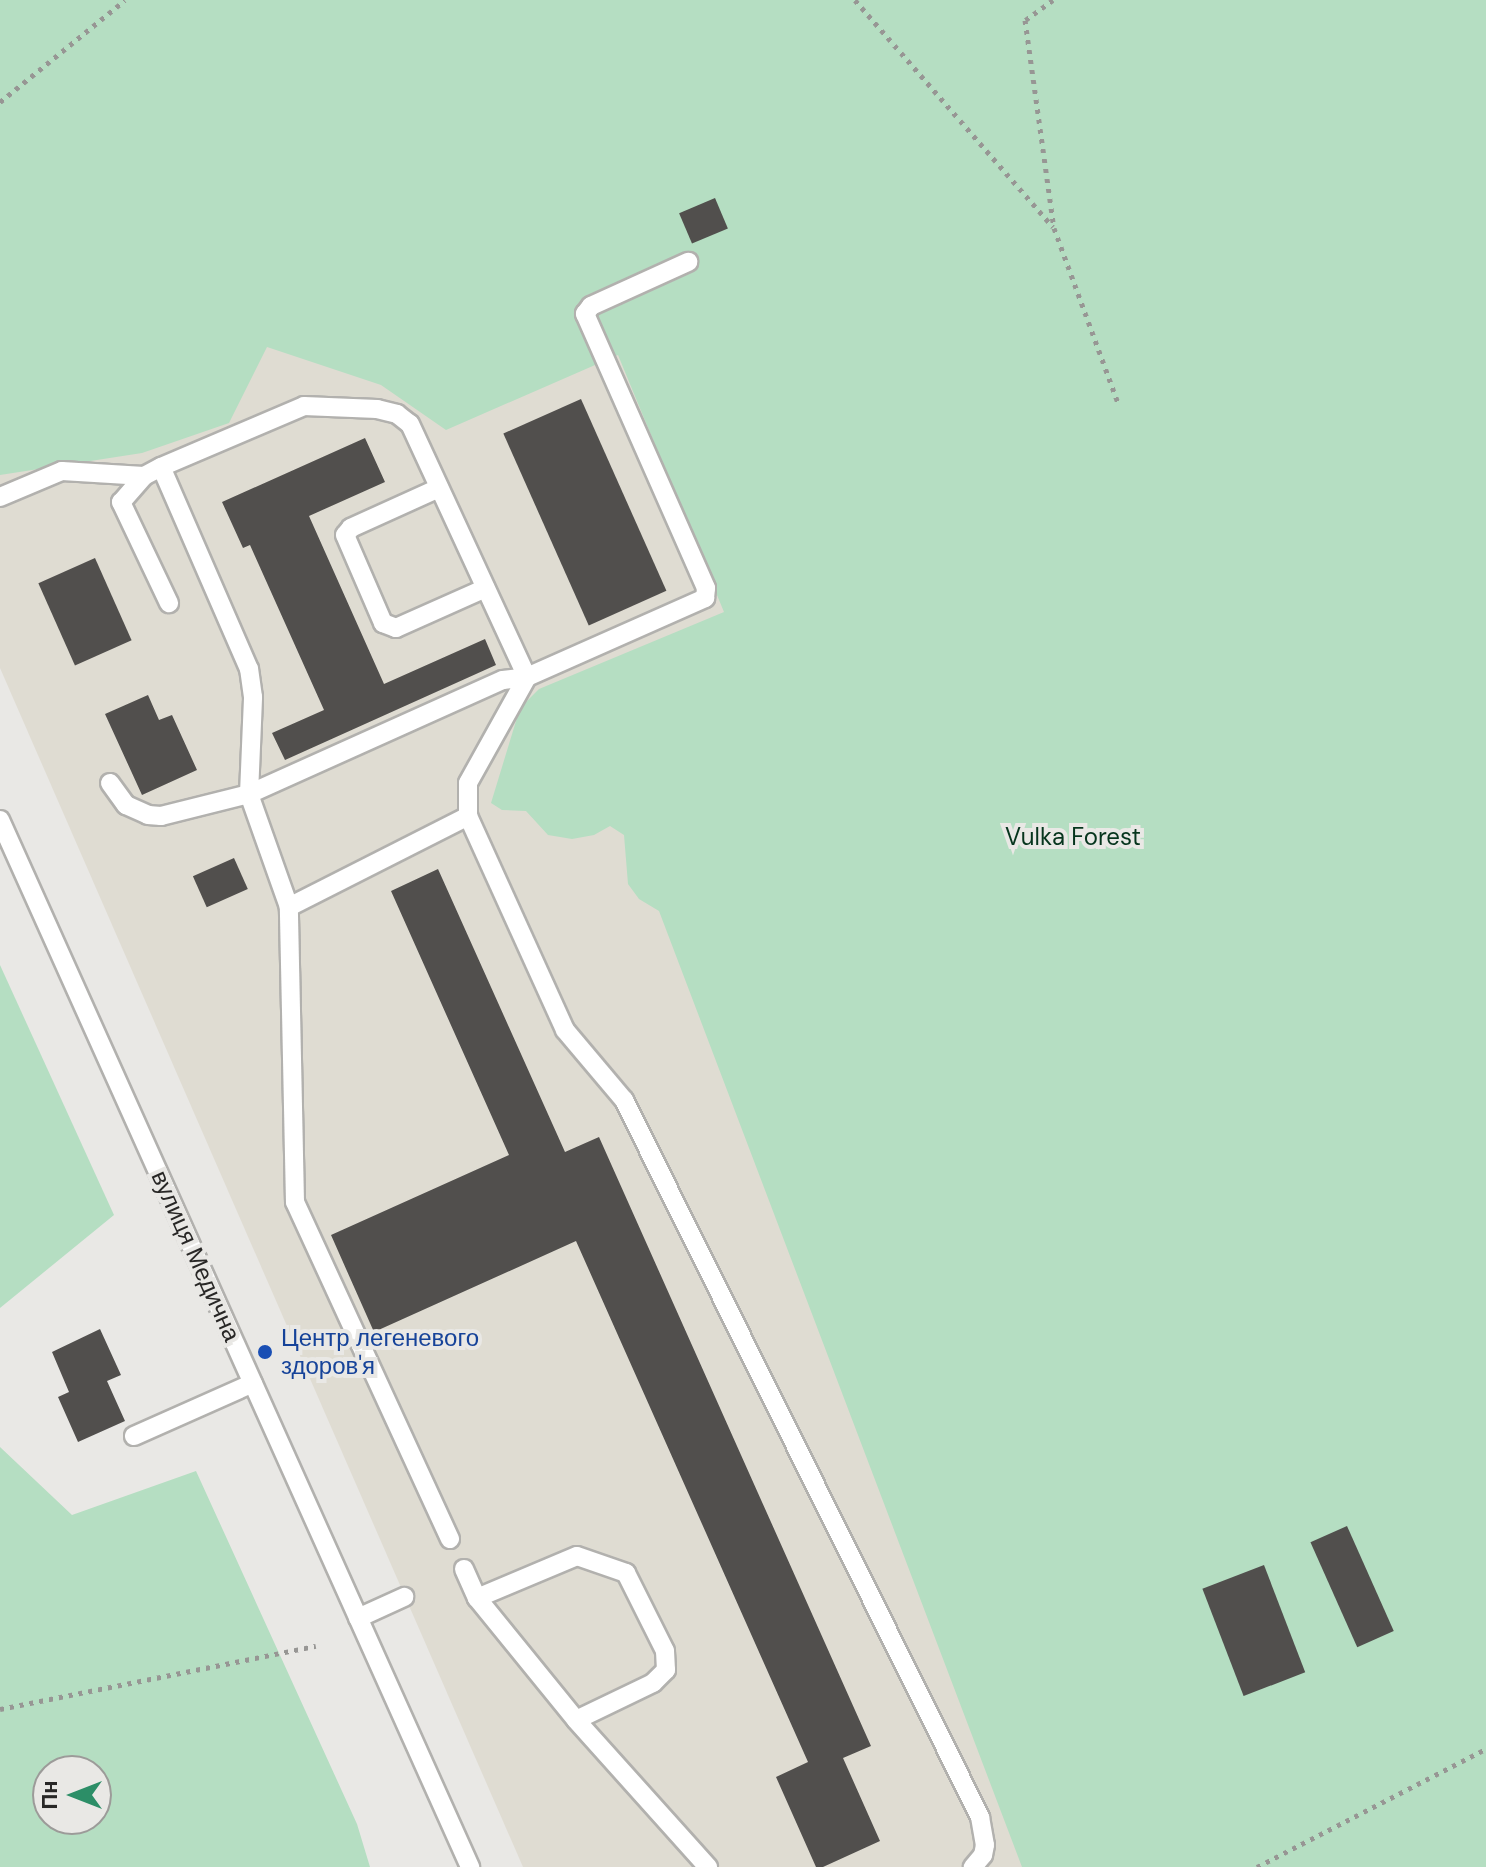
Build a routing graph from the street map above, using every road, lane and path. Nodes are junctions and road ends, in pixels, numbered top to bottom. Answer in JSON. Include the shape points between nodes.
{"nodes":[{"id":1,"x":125,"y":0,"type":"edge"},
{"id":2,"x":855,"y":0,"type":"edge"},
{"id":3,"x":1053,"y":0,"type":"edge"},
{"id":4,"x":0,"y":102,"type":"edge"},
{"id":5,"x":1054,"y":228,"type":"junction"},
{"id":6,"x":688,"y":262,"type":"dead end"},
{"id":7,"x":1118,"y":403,"type":"dead end"},
{"id":8,"x":153,"y":472,"type":"junction"},
{"id":9,"x":439,"y":488,"type":"junction"},
{"id":10,"x":0,"y":497,"type":"edge"},
{"id":11,"x":486,"y":588,"type":"junction"},
{"id":12,"x":169,"y":603,"type":"dead end"},
{"id":13,"x":527,"y":677,"type":"junction"},
{"id":14,"x":110,"y":783,"type":"dead end"},
{"id":15,"x":249,"y":794,"type":"junction"},
{"id":16,"x":468,"y":816,"type":"junction"},
{"id":17,"x":0,"y":820,"type":"edge"},
{"id":18,"x":289,"y":907,"type":"junction"},
{"id":19,"x":253,"y":1383,"type":"junction"},
{"id":20,"x":134,"y":1436,"type":"dead end"},
{"id":21,"x":450,"y":1539,"type":"dead end"},
{"id":22,"x":464,"y":1569,"type":"dead end"},
{"id":23,"x":404,"y":1597,"type":"dead end"},
{"id":24,"x":477,"y":1598,"type":"junction"},
{"id":25,"x":358,"y":1618,"type":"junction"},
{"id":26,"x":316,"y":1646,"type":"dead end"},
{"id":27,"x":0,"y":1709,"type":"edge"},
{"id":28,"x":576,"y":1720,"type":"junction"},
{"id":29,"x":1486,"y":1749,"type":"edge"},
{"id":30,"x":470,"y":1867,"type":"edge"},
{"id":31,"x":708,"y":1867,"type":"edge"},
{"id":32,"x":973,"y":1867,"type":"edge"},
{"id":33,"x":1257,"y":1867,"type":"edge"}],
"edges":[{"from":1,"to":4,"type":"path"},
{"from":2,"to":5,"type":"path"},
{"from":3,"to":5,"type":"path","via":[[1025,20]]},
{"from":5,"to":7,"type":"path"},
{"from":6,"to":13,"type":"lane","via":[[591,306],[585,314],[706,588],[705,598]]},
{"from":8,"to":9,"type":"lane","via":[[304,406],[377,409],[410,424]]},
{"from":8,"to":10,"type":"lane","via":[[62,471]]},
{"from":8,"to":12,"type":"lane","via":[[121,502]]},
{"from":8,"to":15,"type":"lane","via":[[249,669]]},
{"from":9,"to":11,"type":"lane"},
{"from":9,"to":11,"type":"lane","via":[[345,535],[383,623],[396,628]]},
{"from":11,"to":13,"type":"lane"},
{"from":13,"to":15,"type":"lane","via":[[503,680]]},
{"from":13,"to":16,"type":"lane","via":[[468,783]]},
{"from":14,"to":15,"type":"lane","via":[[126,805],[148,815]]},
{"from":15,"to":18,"type":"lane"},
{"from":16,"to":18,"type":"lane"},
{"from":16,"to":32,"type":"lane","via":[[565,1030],[624,1100],[980,1817],[985,1845]]},
{"from":17,"to":19,"type":"lane","name":"вулиця Медична"},
{"from":18,"to":21,"type":"lane","via":[[295,1202]]},
{"from":19,"to":20,"type":"lane"},
{"from":19,"to":25,"type":"lane","name":"вулиця Медична"},
{"from":22,"to":24,"type":"lane"},
{"from":23,"to":25,"type":"lane"},
{"from":24,"to":28,"type":"lane"},
{"from":24,"to":28,"type":"lane","via":[[577,1556],[626,1573],[665,1651],[666,1670],[653,1683]]},
{"from":25,"to":30,"type":"lane","name":"вулиця Медична"},
{"from":26,"to":27,"type":"path"},
{"from":28,"to":31,"type":"lane"},
{"from":29,"to":33,"type":"path"}]}
